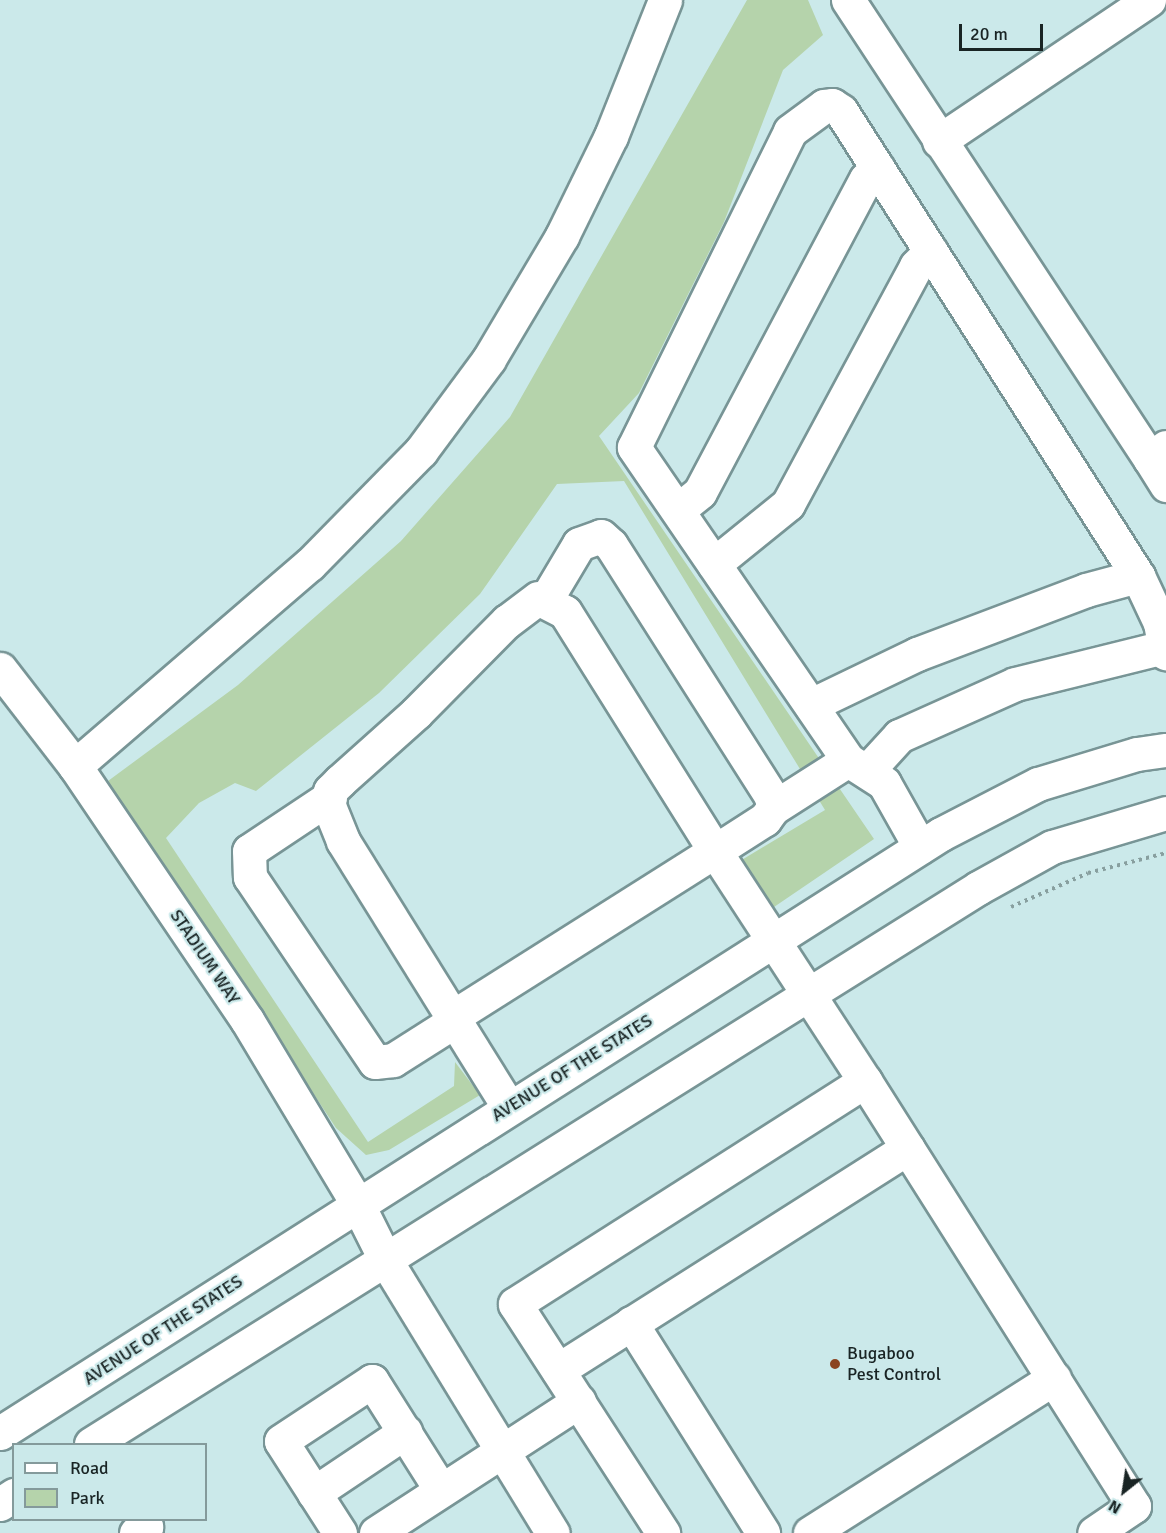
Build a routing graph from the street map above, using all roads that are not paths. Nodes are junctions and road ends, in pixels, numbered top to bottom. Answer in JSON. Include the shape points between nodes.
{"nodes":[{"id":1,"x":665,"y":0,"type":"edge"},
{"id":2,"x":848,"y":0,"type":"edge"},
{"id":3,"x":1149,"y":0,"type":"edge"},
{"id":4,"x":939,"y":141,"type":"junction"},
{"id":5,"x":878,"y":168,"type":"junction"},
{"id":6,"x":931,"y":251,"type":"junction"},
{"id":7,"x":1161,"y":464,"type":"edge"},
{"id":8,"x":678,"y":510,"type":"junction"},
{"id":9,"x":714,"y":564,"type":"junction"},
{"id":10,"x":1138,"y":576,"type":"junction"},
{"id":11,"x":545,"y":601,"type":"junction"},
{"id":12,"x":1165,"y":650,"type":"edge"},
{"id":13,"x":1,"y":672,"type":"edge"},
{"id":14,"x":811,"y":705,"type":"junction"},
{"id":15,"x":1166,"y":750,"type":"edge"},
{"id":16,"x":858,"y":765,"type":"junction"},
{"id":17,"x":75,"y":766,"type":"junction"},
{"id":18,"x":330,"y":797,"type":"junction"},
{"id":19,"x":773,"y":808,"type":"junction"},
{"id":20,"x":1166,"y":813,"type":"edge"},
{"id":21,"x":920,"y":847,"type":"junction"},
{"id":22,"x":715,"y":851,"type":"junction"},
{"id":23,"x":775,"y":940,"type":"junction"},
{"id":24,"x":809,"y":995,"type":"junction"},
{"id":25,"x":455,"y":1018,"type":"junction"},
{"id":26,"x":865,"y":1081,"type":"junction"},
{"id":27,"x":509,"y":1108,"type":"junction"},
{"id":28,"x":908,"y":1148,"type":"junction"},
{"id":29,"x":358,"y":1205,"type":"junction"},
{"id":30,"x":386,"y":1261,"type":"junction"},
{"id":31,"x":631,"y":1323,"type":"junction"},
{"id":32,"x":558,"y":1370,"type":"junction"},
{"id":33,"x":1054,"y":1378,"type":"junction"},
{"id":34,"x":579,"y":1401,"type":"junction"},
{"id":35,"x":405,"y":1432,"type":"junction"},
{"id":36,"x":0,"y":1433,"type":"edge"},
{"id":37,"x":96,"y":1443,"type":"edge"},
{"id":38,"x":501,"y":1451,"type":"junction"},
{"id":39,"x":441,"y":1490,"type":"junction"},
{"id":40,"x":314,"y":1493,"type":"junction"},
{"id":41,"x":380,"y":1532,"type":"edge"},
{"id":42,"x":340,"y":1533,"type":"edge"},
{"id":43,"x":553,"y":1533,"type":"edge"},
{"id":44,"x":663,"y":1533,"type":"edge"},
{"id":45,"x":763,"y":1533,"type":"edge"},
{"id":46,"x":810,"y":1533,"type":"edge"},
{"id":47,"x":1094,"y":1533,"type":"edge"}],
"edges":[{"from":1,"to":17,"type":"street","via":[[611,136],[562,236],[489,359],[421,451],[310,564]]},
{"from":2,"to":4,"type":"street"},
{"from":3,"to":4,"type":"street"},
{"from":4,"to":7,"type":"street"},
{"from":5,"to":6,"type":"street"},
{"from":5,"to":8,"type":"street","via":[[866,179],[700,492]]},
{"from":5,"to":8,"type":"street","via":[[841,111],[832,105],[824,106],[790,131],[634,447]]},
{"from":6,"to":9,"type":"street","via":[[916,266],[788,504]]},
{"from":6,"to":10,"type":"street"},
{"from":8,"to":9,"type":"street"},
{"from":9,"to":14,"type":"street"},
{"from":10,"to":12,"type":"street","via":[[1160,623]]},
{"from":10,"to":14,"type":"street","via":[[1086,590],[917,654]]},
{"from":11,"to":18,"type":"street","via":[[528,603],[507,621],[416,713],[340,781]]},
{"from":11,"to":19,"type":"street","via":[[579,544],[601,536],[611,545],[771,796]]},
{"from":11,"to":22,"type":"street","via":[[565,612]]},
{"from":12,"to":16,"type":"street","via":[[1015,684],[898,736]]},
{"from":13,"to":17,"type":"street","name":"STADIUM WAY"},
{"from":14,"to":16,"type":"street"},
{"from":15,"to":21,"type":"street","name":"AVENUE OF THE STATES","via":[[1137,754],[1038,784]]},
{"from":16,"to":19,"type":"street"},
{"from":16,"to":21,"type":"street","via":[[884,783]]},
{"from":17,"to":29,"type":"street","name":"STADIUM WAY","via":[[248,1020]]},
{"from":18,"to":25,"type":"street","via":[[329,806],[343,841]]},
{"from":18,"to":25,"type":"street","via":[[249,850],[250,877],[375,1062],[393,1060]]},
{"from":19,"to":22,"type":"street","via":[[765,819]]},
{"from":20,"to":24,"type":"street","via":[[1052,847],[978,888]]},
{"from":21,"to":23,"type":"street","name":"AVENUE OF THE STATES"},
{"from":22,"to":23,"type":"street"},
{"from":22,"to":25,"type":"street"},
{"from":23,"to":24,"type":"street"},
{"from":23,"to":27,"type":"street","name":"AVENUE OF THE STATES"},
{"from":24,"to":26,"type":"street"},
{"from":24,"to":30,"type":"street"},
{"from":25,"to":27,"type":"street"},
{"from":26,"to":28,"type":"street"},
{"from":26,"to":32,"type":"street","via":[[515,1304]]},
{"from":27,"to":29,"type":"street","name":"AVENUE OF THE STATES"},
{"from":28,"to":31,"type":"street"},
{"from":28,"to":33,"type":"street"},
{"from":29,"to":30,"type":"street","name":"STADIUM WAY"},
{"from":29,"to":36,"type":"street","name":"AVENUE OF THE STATES"},
{"from":30,"to":37,"type":"street"},
{"from":30,"to":38,"type":"street","name":"STADIUM WAY"},
{"from":31,"to":32,"type":"street"},
{"from":31,"to":45,"type":"street"},
{"from":32,"to":34,"type":"street"},
{"from":33,"to":46,"type":"street"},
{"from":33,"to":47,"type":"street","via":[[1134,1506]]},
{"from":34,"to":38,"type":"street"},
{"from":34,"to":44,"type":"street"},
{"from":35,"to":39,"type":"street"},
{"from":35,"to":40,"type":"street"},
{"from":35,"to":40,"type":"street","via":[[372,1381],[281,1441]]},
{"from":38,"to":39,"type":"street"},
{"from":38,"to":43,"type":"street","name":"STADIUM WAY"},
{"from":39,"to":41,"type":"street"},
{"from":40,"to":42,"type":"street"}]}
